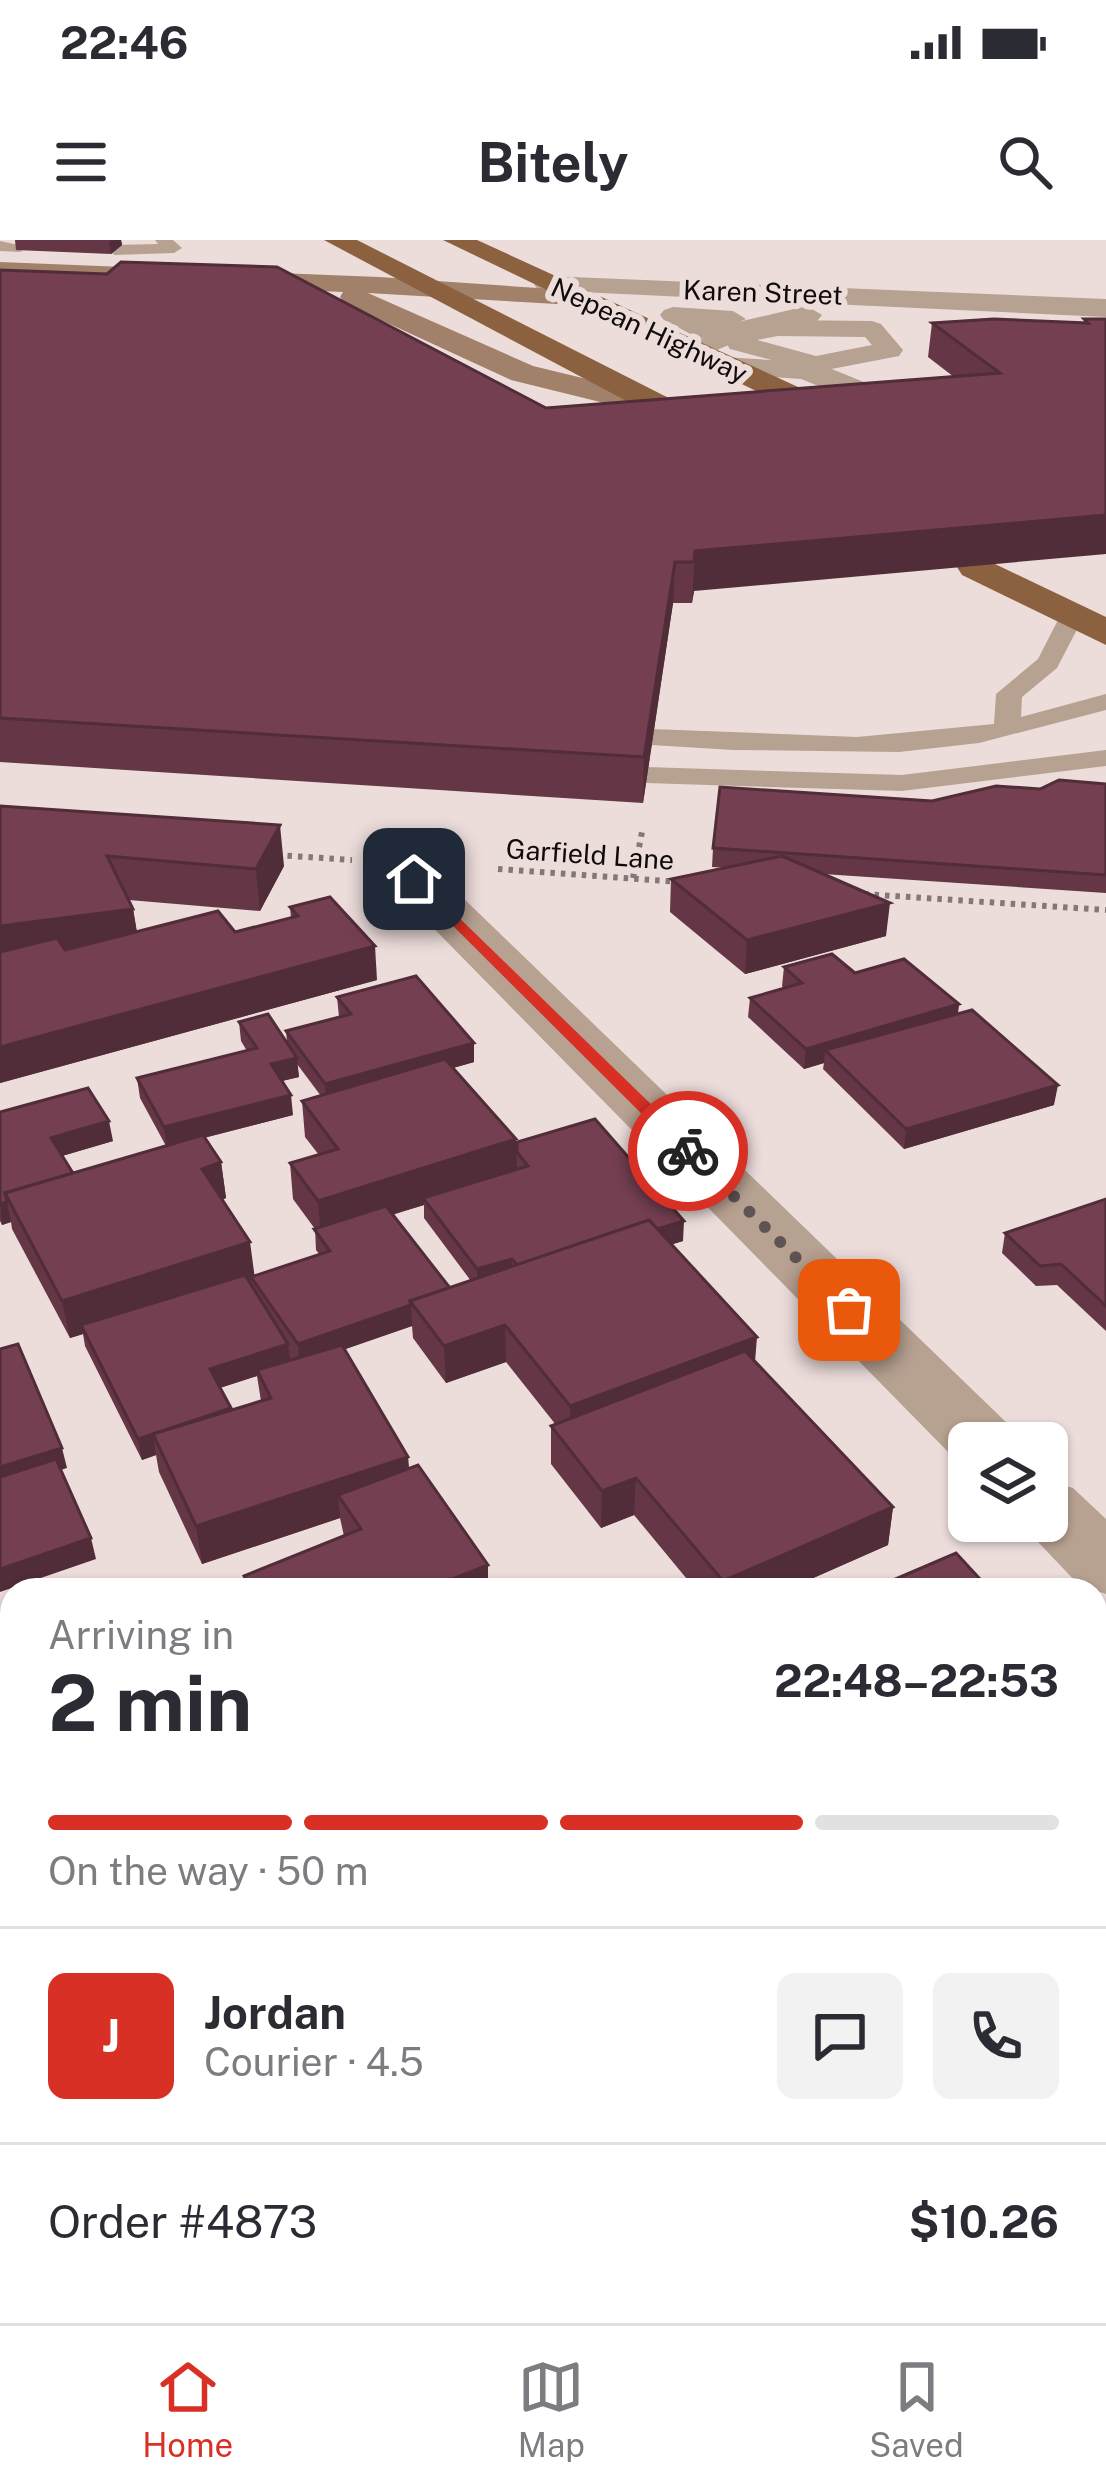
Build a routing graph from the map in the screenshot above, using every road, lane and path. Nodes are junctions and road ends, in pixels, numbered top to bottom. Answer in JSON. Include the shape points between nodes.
{"nodes":[{"id":1,"x":163,"y":240,"type":"edge"},
{"id":2,"x":337,"y":240,"type":"edge"},
{"id":3,"x":456,"y":240,"type":"edge"},
{"id":4,"x":523,"y":240,"type":"edge"},
{"id":5,"x":0,"y":246,"type":"edge"},
{"id":6,"x":20,"y":247,"type":"dead end"},
{"id":7,"x":115,"y":250,"type":"dead end"},
{"id":8,"x":279,"y":253,"type":"dead end"},
{"id":9,"x":0,"y":270,"type":"edge"},
{"id":10,"x":152,"y":276,"type":"junction"},
{"id":11,"x":324,"y":282,"type":"junction"},
{"id":12,"x":548,"y":284,"type":"junction"},
{"id":13,"x":428,"y":287,"type":"junction"},
{"id":14,"x":623,"y":287,"type":"junction"},
{"id":15,"x":582,"y":300,"type":"junction"},
{"id":16,"x":1106,"y":308,"type":"edge"},
{"id":17,"x":807,"y":315,"type":"junction"},
{"id":18,"x":1106,"y":327,"type":"edge"},
{"id":19,"x":693,"y":351,"type":"junction"},
{"id":20,"x":724,"y":366,"type":"junction"},
{"id":21,"x":657,"y":406,"type":"junction"},
{"id":22,"x":916,"y":415,"type":"edge"},
{"id":23,"x":844,"y":420,"type":"edge"},
{"id":24,"x":708,"y":431,"type":"edge"},
{"id":25,"x":976,"y":567,"type":"edge"},
{"id":26,"x":1089,"y":624,"type":"edge"},
{"id":27,"x":1106,"y":702,"type":"edge"},
{"id":28,"x":1006,"y":729,"type":"junction"},
{"id":29,"x":652,"y":737,"type":"edge"},
{"id":30,"x":1106,"y":758,"type":"edge"},
{"id":31,"x":646,"y":775,"type":"edge"},
{"id":32,"x":263,"y":854,"type":"edge"},
{"id":33,"x":357,"y":860,"type":"dead end"},
{"id":34,"x":487,"y":869,"type":"dead end"},
{"id":35,"x":414,"y":879,"type":"dead end"},
{"id":36,"x":704,"y":883,"type":"edge"},
{"id":37,"x":846,"y":893,"type":"edge"},
{"id":38,"x":1106,"y":910,"type":"edge"},
{"id":39,"x":962,"y":1422,"type":"edge"},
{"id":40,"x":1068,"y":1528,"type":"edge"},
{"id":41,"x":1106,"y":1565,"type":"edge"}],
"edges":[{"from":1,"to":7,"type":"lane","via":[[174,248]]},
{"from":2,"to":13,"type":"highway","name":"Nepean Highway"},
{"from":3,"to":12,"type":"highway","name":"Nepean Highway"},
{"from":4,"to":14,"type":"street"},
{"from":5,"to":6,"type":"lane"},
{"from":8,"to":10,"type":"main road"},
{"from":9,"to":10,"type":"main road"},
{"from":10,"to":11,"type":"main road"},
{"from":11,"to":13,"type":"main road"},
{"from":11,"to":21,"type":"main road","via":[[522,373]]},
{"from":12,"to":13,"type":"main road","name":"Karen Street"},
{"from":12,"to":14,"type":"street","name":"Karen Street"},
{"from":12,"to":15,"type":"highway","name":"Nepean Highway"},
{"from":13,"to":15,"type":"main road"},
{"from":13,"to":21,"type":"highway","name":"Nepean Highway"},
{"from":14,"to":16,"type":"street","name":"Karen Street"},
{"from":15,"to":17,"type":"street","name":"Karen Street"},
{"from":15,"to":19,"type":"highway","name":"Nepean Highway"},
{"from":17,"to":18,"type":"street","name":"Karen Street"},
{"from":17,"to":19,"type":"street","via":[[739,330]]},
{"from":19,"to":20,"type":"highway","name":"Nepean Highway"},
{"from":20,"to":22,"type":"street","via":[[806,370]]},
{"from":20,"to":23,"type":"highway","name":"Nepean Highway"},
{"from":21,"to":24,"type":"highway","name":"Nepean Highway"},
{"from":25,"to":26,"type":"highway"},
{"from":26,"to":28,"type":"lane","via":[[1009,694]]},
{"from":27,"to":28,"type":"lane"},
{"from":28,"to":29,"type":"lane","via":[[898,742]]},
{"from":30,"to":31,"type":"lane","via":[[902,782]]},
{"from":32,"to":33,"type":"path"},
{"from":34,"to":36,"type":"path","name":"Garfield Lane"},
{"from":35,"to":39,"type":"street"},
{"from":37,"to":38,"type":"path"},
{"from":40,"to":41,"type":"street"}]}
